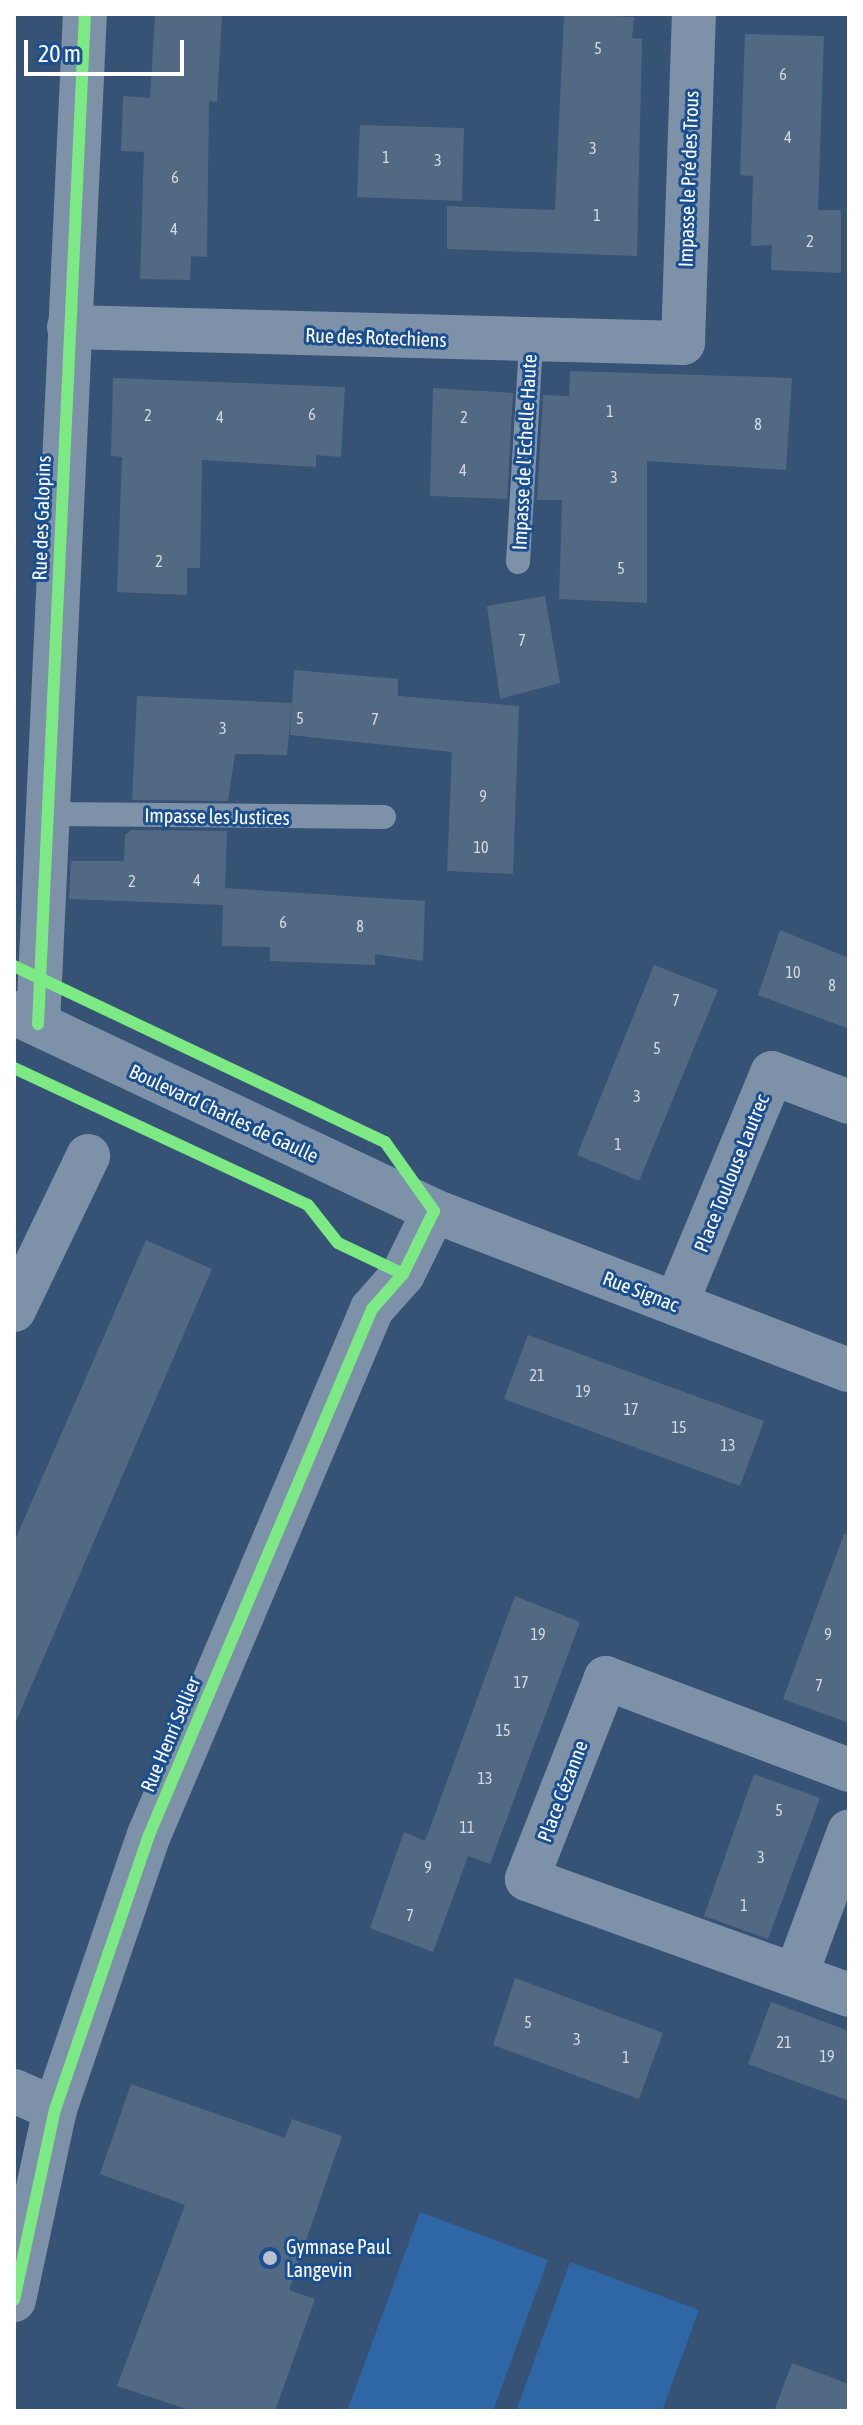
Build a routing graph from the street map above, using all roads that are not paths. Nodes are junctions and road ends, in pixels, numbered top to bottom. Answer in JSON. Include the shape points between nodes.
{"nodes":[{"id":1,"x":85,"y":14,"type":"edge"},
{"id":2,"x":694,"y":14,"type":"edge"},
{"id":3,"x":69,"y":327,"type":"junction"},
{"id":4,"x":531,"y":342,"type":"junction"},
{"id":5,"x":683,"y":343,"type":"joint"},
{"id":6,"x":518,"y":562,"type":"dead end"},
{"id":7,"x":50,"y":814,"type":"junction"},
{"id":8,"x":384,"y":817,"type":"dead end"},
{"id":9,"x":26,"y":1019,"type":"edge"},
{"id":10,"x":849,"y":1102,"type":"edge"},
{"id":11,"x":88,"y":1156,"type":"dead end"},
{"id":12,"x":434,"y":1211,"type":"junction"},
{"id":13,"x":676,"y":1304,"type":"junction"},
{"id":14,"x":14,"y":1310,"type":"edge"},
{"id":15,"x":849,"y":1370,"type":"edge"},
{"id":16,"x":849,"y":1770,"type":"edge"},
{"id":17,"x":849,"y":1832,"type":"edge"},
{"id":18,"x":796,"y":1975,"type":"junction"},
{"id":19,"x":849,"y":1995,"type":"edge"},
{"id":20,"x":14,"y":2091,"type":"edge"},
{"id":21,"x":55,"y":2109,"type":"junction"},
{"id":22,"x":14,"y":2300,"type":"edge"}],
"edges":[{"from":1,"to":3,"type":"street","name":"Rue des Galopins"},
{"from":2,"to":5,"type":"street","name":"Impasse le Pré des Trous"},
{"from":3,"to":4,"type":"street","name":"Rue des Rotechiens"},
{"from":3,"to":7,"type":"street","name":"Rue des Galopins"},
{"from":4,"to":5,"type":"street","name":"Rue des Rotechiens"},
{"from":4,"to":6,"type":"lane","name":"Impasse de l'Echelle Haute"},
{"from":7,"to":8,"type":"lane","name":"Impasse les Justices"},
{"from":7,"to":9,"type":"street","name":"Rue des Galopins"},
{"from":9,"to":12,"type":"street","name":"Boulevard Charles de Gaulle"},
{"from":10,"to":13,"type":"street","name":"Place Toulouse Lautrec","via":[[772,1073]]},
{"from":11,"to":14,"type":"street"},
{"from":12,"to":13,"type":"street","name":"Rue Signac"},
{"from":12,"to":21,"type":"street","name":"Rue Henri Sellier","via":[[403,1274],[372,1309],[166,1793]]},
{"from":13,"to":15,"type":"street","name":"Rue Signac"},
{"from":16,"to":18,"type":"street","name":"Place Cézanne","via":[[606,1678],[527,1879]]},
{"from":17,"to":18,"type":"street"},
{"from":18,"to":19,"type":"street"},
{"from":20,"to":21,"type":"street"},
{"from":21,"to":22,"type":"street","name":"Rue Henri Sellier"}]}
